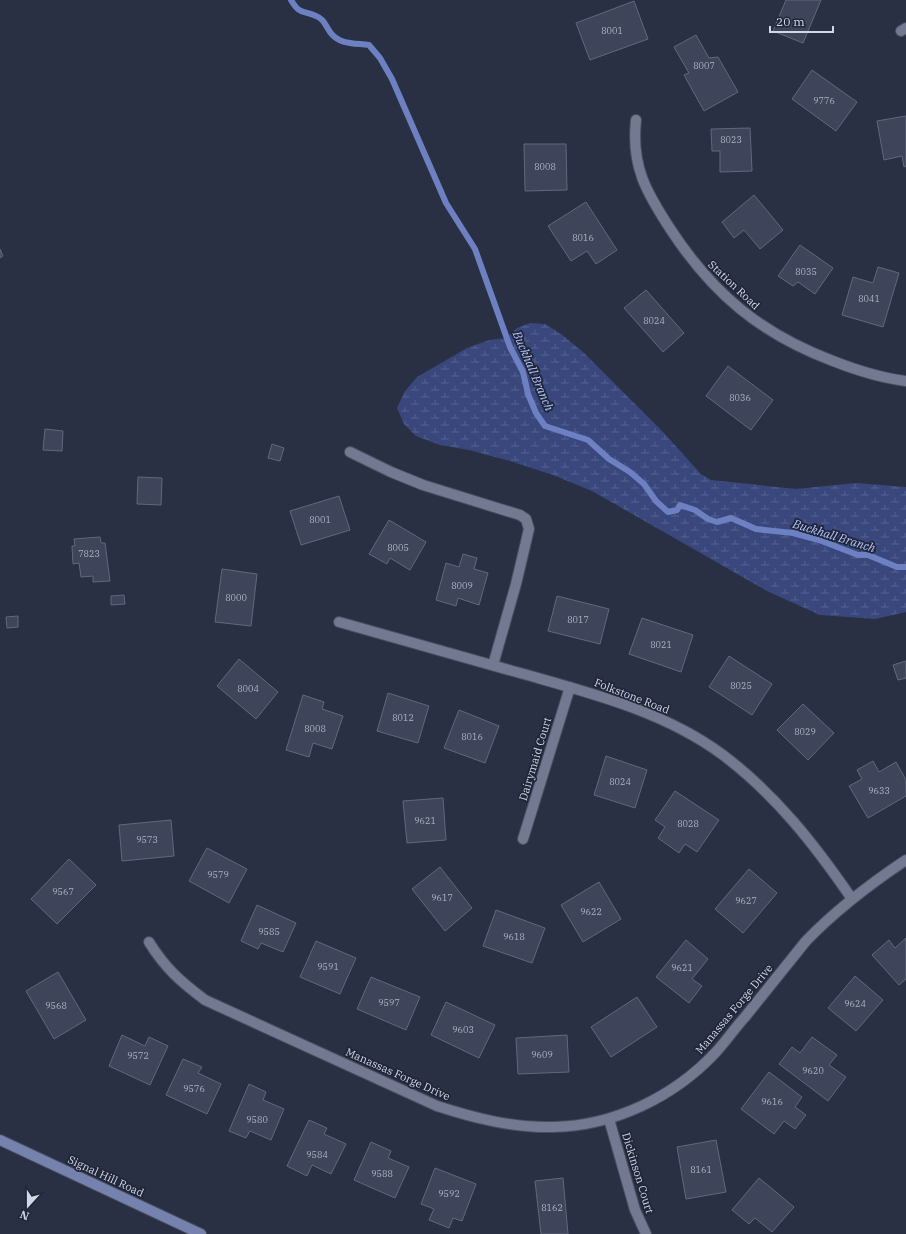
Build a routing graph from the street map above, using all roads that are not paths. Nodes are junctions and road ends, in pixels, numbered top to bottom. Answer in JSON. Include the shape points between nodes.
{"nodes":[{"id":1,"x":636,"y":120,"type":"dead end"},
{"id":2,"x":906,"y":381,"type":"edge"},
{"id":3,"x":350,"y":452,"type":"dead end"},
{"id":4,"x":339,"y":622,"type":"dead end"},
{"id":5,"x":493,"y":665,"type":"junction"},
{"id":6,"x":570,"y":687,"type":"junction"},
{"id":7,"x":523,"y":838,"type":"dead end"},
{"id":8,"x":906,"y":860,"type":"edge"},
{"id":9,"x":852,"y":899,"type":"junction"},
{"id":10,"x":149,"y":942,"type":"dead end"},
{"id":11,"x":609,"y":1119,"type":"junction"},
{"id":12,"x":0,"y":1140,"type":"edge"},
{"id":13,"x":201,"y":1234,"type":"edge"},
{"id":14,"x":646,"y":1234,"type":"edge"}],
"edges":[{"from":1,"to":2,"type":"street","name":"Station Road","via":[[634,142],[638,167],[648,192],[684,250],[710,282],[740,310],[774,334],[804,350],[854,369]]},
{"from":3,"to":5,"type":"street","via":[[423,485],[526,519],[529,529]]},
{"from":4,"to":5,"type":"street","name":"Folkstone Road"},
{"from":5,"to":6,"type":"street","name":"Folkstone Road"},
{"from":6,"to":7,"type":"street","name":"Dairymaid Court"},
{"from":6,"to":9,"type":"street","name":"Folkstone Road","via":[[648,713],[722,754],[749,775],[786,812],[821,854]]},
{"from":8,"to":9,"type":"street","name":"Manassas Forge Drive"},
{"from":9,"to":11,"type":"street","name":"Manassas Forge Drive","via":[[806,941],[716,1052],[691,1075],[657,1098]]},
{"from":10,"to":11,"type":"street","name":"Manassas Forge Drive","via":[[160,961],[179,981],[205,1000],[437,1106],[469,1116],[510,1124],[552,1128]]},
{"from":11,"to":14,"type":"street","name":"Dickinson Court","via":[[635,1210]]},
{"from":12,"to":13,"type":"main road","name":"Signal Hill Road"}]}
